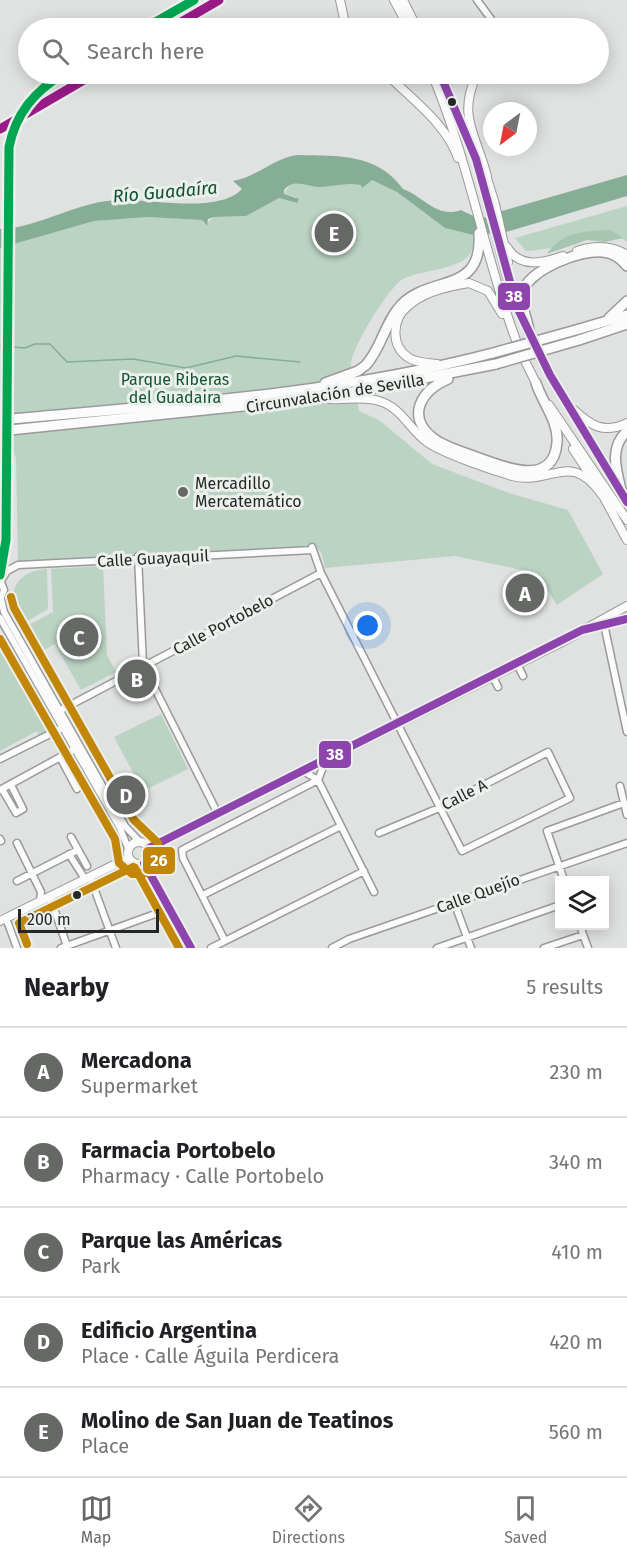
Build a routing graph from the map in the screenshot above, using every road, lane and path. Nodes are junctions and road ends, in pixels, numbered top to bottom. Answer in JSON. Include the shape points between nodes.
{"nodes":[{"id":1,"x":340,"y":0,"type":"edge"},
{"id":2,"x":479,"y":0,"type":"edge"},
{"id":3,"x":398,"y":1,"type":"edge"},
{"id":4,"x":344,"y":18,"type":"edge"},
{"id":5,"x":404,"y":18,"type":"edge"},
{"id":6,"x":413,"y":18,"type":"edge"},
{"id":7,"x":490,"y":18,"type":"edge"},
{"id":8,"x":397,"y":84,"type":"edge"},
{"id":9,"x":436,"y":84,"type":"edge"},
{"id":10,"x":445,"y":84,"type":"edge"},
{"id":11,"x":472,"y":84,"type":"edge"},
{"id":12,"x":458,"y":113,"type":"junction"},
{"id":13,"x":467,"y":176,"type":"junction"},
{"id":14,"x":490,"y":186,"type":"junction"},
{"id":15,"x":492,"y":205,"type":"junction"},
{"id":16,"x":481,"y":239,"type":"junction"},
{"id":17,"x":501,"y":243,"type":"junction"},
{"id":18,"x":627,"y":255,"type":"edge"},
{"id":19,"x":627,"y":266,"type":"edge"},
{"id":20,"x":627,"y":301,"type":"edge"},
{"id":21,"x":627,"y":315,"type":"edge"},
{"id":22,"x":603,"y":323,"type":"junction"},
{"id":23,"x":626,"y":325,"type":"edge"},
{"id":24,"x":514,"y":334,"type":"junction"},
{"id":25,"x":530,"y":335,"type":"joint"},
{"id":26,"x":520,"y":351,"type":"dead end"},
{"id":27,"x":540,"y":357,"type":"dead end"},
{"id":28,"x":525,"y":361,"type":"dead end"},
{"id":29,"x":447,"y":365,"type":"junction"},
{"id":30,"x":462,"y":372,"type":"junction"},
{"id":31,"x":536,"y":383,"type":"junction"},
{"id":32,"x":305,"y":390,"type":"junction"},
{"id":33,"x":322,"y":398,"type":"junction"},
{"id":34,"x":546,"y":400,"type":"junction"},
{"id":35,"x":566,"y":403,"type":"junction"},
{"id":36,"x":0,"y":420,"type":"edge"},
{"id":37,"x":627,"y":423,"type":"edge"},
{"id":38,"x":0,"y":431,"type":"edge"},
{"id":39,"x":627,"y":431,"type":"edge"},
{"id":40,"x":602,"y":495,"type":"junction"},
{"id":41,"x":625,"y":498,"type":"edge"},
{"id":42,"x":627,"y":520,"type":"edge"},
{"id":43,"x":617,"y":522,"type":"junction"},
{"id":44,"x":627,"y":532,"type":"edge"},
{"id":45,"x":627,"y":540,"type":"edge"},
{"id":46,"x":138,"y":557,"type":"junction"},
{"id":47,"x":321,"y":573,"type":"junction"},
{"id":48,"x":1,"y":580,"type":"edge"},
{"id":49,"x":1,"y":599,"type":"edge"},
{"id":50,"x":627,"y":606,"type":"edge"},
{"id":51,"x":0,"y":618,"type":"edge"},
{"id":52,"x":627,"y":619,"type":"edge"},
{"id":53,"x":604,"y":624,"type":"junction"},
{"id":54,"x":582,"y":630,"type":"junction"},
{"id":55,"x":517,"y":664,"type":"junction"},
{"id":56,"x":143,"y":665,"type":"junction"},
{"id":57,"x":523,"y":676,"type":"dead end"},
{"id":58,"x":493,"y":677,"type":"junction"},
{"id":59,"x":498,"y":687,"type":"dead end"},
{"id":60,"x":61,"y":710,"type":"junction"},
{"id":61,"x":397,"y":724,"type":"junction"},
{"id":62,"x":66,"y":726,"type":"junction"},
{"id":63,"x":627,"y":732,"type":"edge"},
{"id":64,"x":75,"y":749,"type":"junction"},
{"id":65,"x":60,"y":757,"type":"junction"},
{"id":66,"x":0,"y":759,"type":"edge"},
{"id":67,"x":326,"y":760,"type":"junction"},
{"id":68,"x":303,"y":771,"type":"junction"},
{"id":69,"x":318,"y":780,"type":"junction"},
{"id":70,"x":11,"y":785,"type":"junction"},
{"id":71,"x":620,"y":786,"type":"dead end"},
{"id":72,"x":1,"y":789,"type":"edge"},
{"id":73,"x":77,"y":789,"type":"dead end"},
{"id":74,"x":624,"y":803,"type":"junction"},
{"id":75,"x":438,"y":808,"type":"junction"},
{"id":76,"x":218,"y":814,"type":"junction"},
{"id":77,"x":627,"y":815,"type":"edge"},
{"id":78,"x":341,"y":826,"type":"junction"},
{"id":79,"x":379,"y":833,"type":"dead end"},
{"id":80,"x":71,"y":837,"type":"dead end"},
{"id":81,"x":140,"y":842,"type":"junction"},
{"id":82,"x":16,"y":843,"type":"dead end"},
{"id":83,"x":627,"y":843,"type":"edge"},
{"id":84,"x":129,"y":848,"type":"junction"},
{"id":85,"x":149,"y":848,"type":"junction"},
{"id":86,"x":78,"y":850,"type":"junction"},
{"id":87,"x":69,"y":854,"type":"junction"},
{"id":88,"x":128,"y":858,"type":"junction"},
{"id":89,"x":144,"y":863,"type":"junction"},
{"id":90,"x":558,"y":864,"type":"junction"},
{"id":91,"x":87,"y":866,"type":"dead end"},
{"id":92,"x":364,"y":871,"type":"junction"},
{"id":93,"x":32,"y":874,"type":"junction"},
{"id":94,"x":562,"y":876,"type":"edge"},
{"id":95,"x":87,"y":878,"type":"junction"},
{"id":96,"x":17,"y":881,"type":"dead end"},
{"id":97,"x":374,"y":892,"type":"dead end"},
{"id":98,"x":202,"y":896,"type":"junction"},
{"id":99,"x":50,"y":897,"type":"junction"},
{"id":100,"x":40,"y":902,"type":"junction"},
{"id":101,"x":454,"y":902,"type":"junction"},
{"id":102,"x":555,"y":907,"type":"edge"},
{"id":103,"x":170,"y":909,"type":"junction"},
{"id":104,"x":3,"y":920,"type":"edge"},
{"id":105,"x":582,"y":930,"type":"edge"},
{"id":106,"x":110,"y":931,"type":"junction"},
{"id":107,"x":583,"y":934,"type":"junction"},
{"id":108,"x":467,"y":938,"type":"junction"},
{"id":109,"x":349,"y":939,"type":"junction"},
{"id":110,"x":225,"y":941,"type":"junction"},
{"id":111,"x":64,"y":947,"type":"edge"},
{"id":112,"x":188,"y":947,"type":"edge"},
{"id":113,"x":17,"y":948,"type":"edge"},
{"id":114,"x":116,"y":948,"type":"edge"},
{"id":115,"x":211,"y":948,"type":"edge"},
{"id":116,"x":332,"y":948,"type":"edge"},
{"id":117,"x":353,"y":948,"type":"edge"},
{"id":118,"x":438,"y":948,"type":"edge"},
{"id":119,"x":471,"y":948,"type":"edge"},
{"id":120,"x":544,"y":948,"type":"edge"},
{"id":121,"x":588,"y":948,"type":"edge"}],
"edges":[{"from":1,"to":4,"type":"main road"},
{"from":2,"to":7,"type":"street"},
{"from":3,"to":5,"type":"main road"},
{"from":3,"to":6,"type":"main road"},
{"from":8,"to":13,"type":"main road","via":[[448,134]]},
{"from":9,"to":13,"type":"main road","via":[[461,148]]},
{"from":10,"to":12,"type":"main road"},
{"from":11,"to":14,"type":"main road","via":[[466,108]]},
{"from":12,"to":14,"type":"main road"},
{"from":12,"to":15,"type":"main road"},
{"from":13,"to":16,"type":"main road"},
{"from":14,"to":15,"type":"main road"},
{"from":15,"to":17,"type":"main road"},
{"from":16,"to":24,"type":"main road"},
{"from":16,"to":32,"type":"highway","via":[[476,261],[465,274],[402,303],[366,365]]},
{"from":17,"to":18,"type":"main road","via":[[513,256],[532,263],[598,246]]},
{"from":17,"to":25,"type":"main road"},
{"from":19,"to":25,"type":"highway","via":[[611,253],[592,252],[537,272],[522,295]]},
{"from":20,"to":22,"type":"highway"},
{"from":21,"to":22,"type":"highway","name":"Circunvalación de Sevilla"},
{"from":22,"to":29,"type":"highway","name":"Circunvalación de Sevilla","bridge":true},
{"from":23,"to":30,"type":"highway","name":"Circunvalación de Sevilla","bridge":true},
{"from":24,"to":26,"type":"main road"},
{"from":24,"to":29,"type":"main road","via":[[495,300],[478,284],[458,285],[420,298],[400,314],[395,333],[397,344],[410,358]]},
{"from":27,"to":35,"type":"main road"},
{"from":28,"to":31,"type":"main road"},
{"from":29,"to":32,"type":"highway","name":"Circunvalación de Sevilla"},
{"from":30,"to":31,"type":"highway","via":[[434,385],[423,397],[419,410],[423,426],[435,440],[447,446],[523,472],[545,465],[557,443],[554,424]]},
{"from":30,"to":33,"type":"highway","name":"Circunvalación de Sevilla"},
{"from":31,"to":34,"type":"main road"},
{"from":32,"to":36,"type":"highway","name":"Circunvalación de Sevilla"},
{"from":33,"to":38,"type":"highway","name":"Circunvalación de Sevilla"},
{"from":33,"to":40,"type":"main road","via":[[381,401],[403,416],[421,437],[443,450],[524,478],[574,470],[589,479]]},
{"from":34,"to":40,"type":"main road"},
{"from":34,"to":42,"type":"main road"},
{"from":35,"to":37,"type":"main road","via":[[597,428],[606,430]]},
{"from":35,"to":41,"type":"main road"},
{"from":39,"to":41,"type":"highway","via":[[616,445],[614,458]]},
{"from":40,"to":43,"type":"main road"},
{"from":43,"to":44,"type":"main road"},
{"from":43,"to":45,"type":"main road"},
{"from":46,"to":47,"type":"street","name":"Calle Guayaquil","via":[[313,549]]},
{"from":46,"to":48,"type":"street","name":"Calle Guayaquil","via":[[18,565]]},
{"from":46,"to":56,"type":"street"},
{"from":47,"to":56,"type":"street","name":"Calle Portobelo"},
{"from":47,"to":61,"type":"street"},
{"from":48,"to":49,"type":"street"},
{"from":49,"to":60,"type":"street","via":[[4,612]]},
{"from":50,"to":54,"type":"main road"},
{"from":51,"to":62,"type":"street"},
{"from":52,"to":53,"type":"main road"},
{"from":53,"to":54,"type":"main road"},
{"from":53,"to":63,"type":"street"},
{"from":54,"to":55,"type":"main road"},
{"from":55,"to":57,"type":"street"},
{"from":55,"to":58,"type":"main road"},
{"from":56,"to":60,"type":"street","name":"Calle Portobelo"},
{"from":56,"to":76,"type":"street"},
{"from":58,"to":59,"type":"street"},
{"from":58,"to":61,"type":"main road"},
{"from":60,"to":62,"type":"street"},
{"from":61,"to":67,"type":"main road"},
{"from":61,"to":75,"type":"street"},
{"from":62,"to":64,"type":"street"},
{"from":62,"to":66,"type":"street"},
{"from":62,"to":81,"type":"street","via":[[126,826]]},
{"from":64,"to":65,"type":"street"},
{"from":64,"to":84,"type":"street"},
{"from":65,"to":70,"type":"street"},
{"from":65,"to":73,"type":"street"},
{"from":67,"to":68,"type":"main road"},
{"from":67,"to":69,"type":"street"},
{"from":68,"to":69,"type":"street"},
{"from":68,"to":76,"type":"main road"},
{"from":69,"to":78,"type":"street"},
{"from":69,"to":98,"type":"street","via":[[182,850]]},
{"from":70,"to":72,"type":"street"},
{"from":70,"to":72,"type":"street","via":[[23,809],[16,813]]},
{"from":71,"to":74,"type":"street"},
{"from":74,"to":77,"type":"street"},
{"from":74,"to":90,"type":"street","via":[[547,831]]},
{"from":75,"to":75,"type":"street","name":"Calle A","via":[[548,752],[570,798],[462,852]]},
{"from":75,"to":79,"type":"street","name":"Calle A"},
{"from":76,"to":85,"type":"main road"},
{"from":78,"to":92,"type":"street"},
{"from":78,"to":98,"type":"street"},
{"from":80,"to":86,"type":"street"},
{"from":81,"to":84,"type":"main road"},
{"from":81,"to":85,"type":"main road"},
{"from":82,"to":93,"type":"street"},
{"from":83,"to":90,"type":"street","name":"Calle Quejío"},
{"from":84,"to":88,"type":"main road"},
{"from":85,"to":89,"type":"main road","via":[[149,859]]},
{"from":86,"to":87,"type":"street"},
{"from":86,"to":91,"type":"street"},
{"from":87,"to":93,"type":"street"},
{"from":87,"to":95,"type":"street"},
{"from":88,"to":89,"type":"main road","via":[[135,864]]},
{"from":88,"to":95,"type":"main road"},
{"from":89,"to":103,"type":"main road"},
{"from":90,"to":94,"type":"street"},
{"from":90,"to":101,"type":"street","name":"Calle Quejío"},
{"from":92,"to":97,"type":"street"},
{"from":92,"to":110,"type":"street"},
{"from":93,"to":96,"type":"street"},
{"from":93,"to":100,"type":"street","via":[[41,892]]},
{"from":95,"to":99,"type":"main road"},
{"from":95,"to":106,"type":"street"},
{"from":98,"to":110,"type":"street"},
{"from":99,"to":100,"type":"main road"},
{"from":99,"to":111,"type":"street"},
{"from":100,"to":104,"type":"main road"},
{"from":101,"to":108,"type":"street"},
{"from":101,"to":109,"type":"street","name":"Calle Quejío"},
{"from":102,"to":108,"type":"street"},
{"from":103,"to":106,"type":"street"},
{"from":103,"to":112,"type":"main road"},
{"from":104,"to":113,"type":"street"},
{"from":105,"to":107,"type":"street"},
{"from":106,"to":111,"type":"street"},
{"from":106,"to":114,"type":"street"},
{"from":107,"to":120,"type":"street"},
{"from":107,"to":121,"type":"street"},
{"from":108,"to":118,"type":"street"},
{"from":108,"to":119,"type":"street"},
{"from":109,"to":116,"type":"street","name":"Calle Quejío"},
{"from":109,"to":117,"type":"street"},
{"from":110,"to":115,"type":"street"}]}
